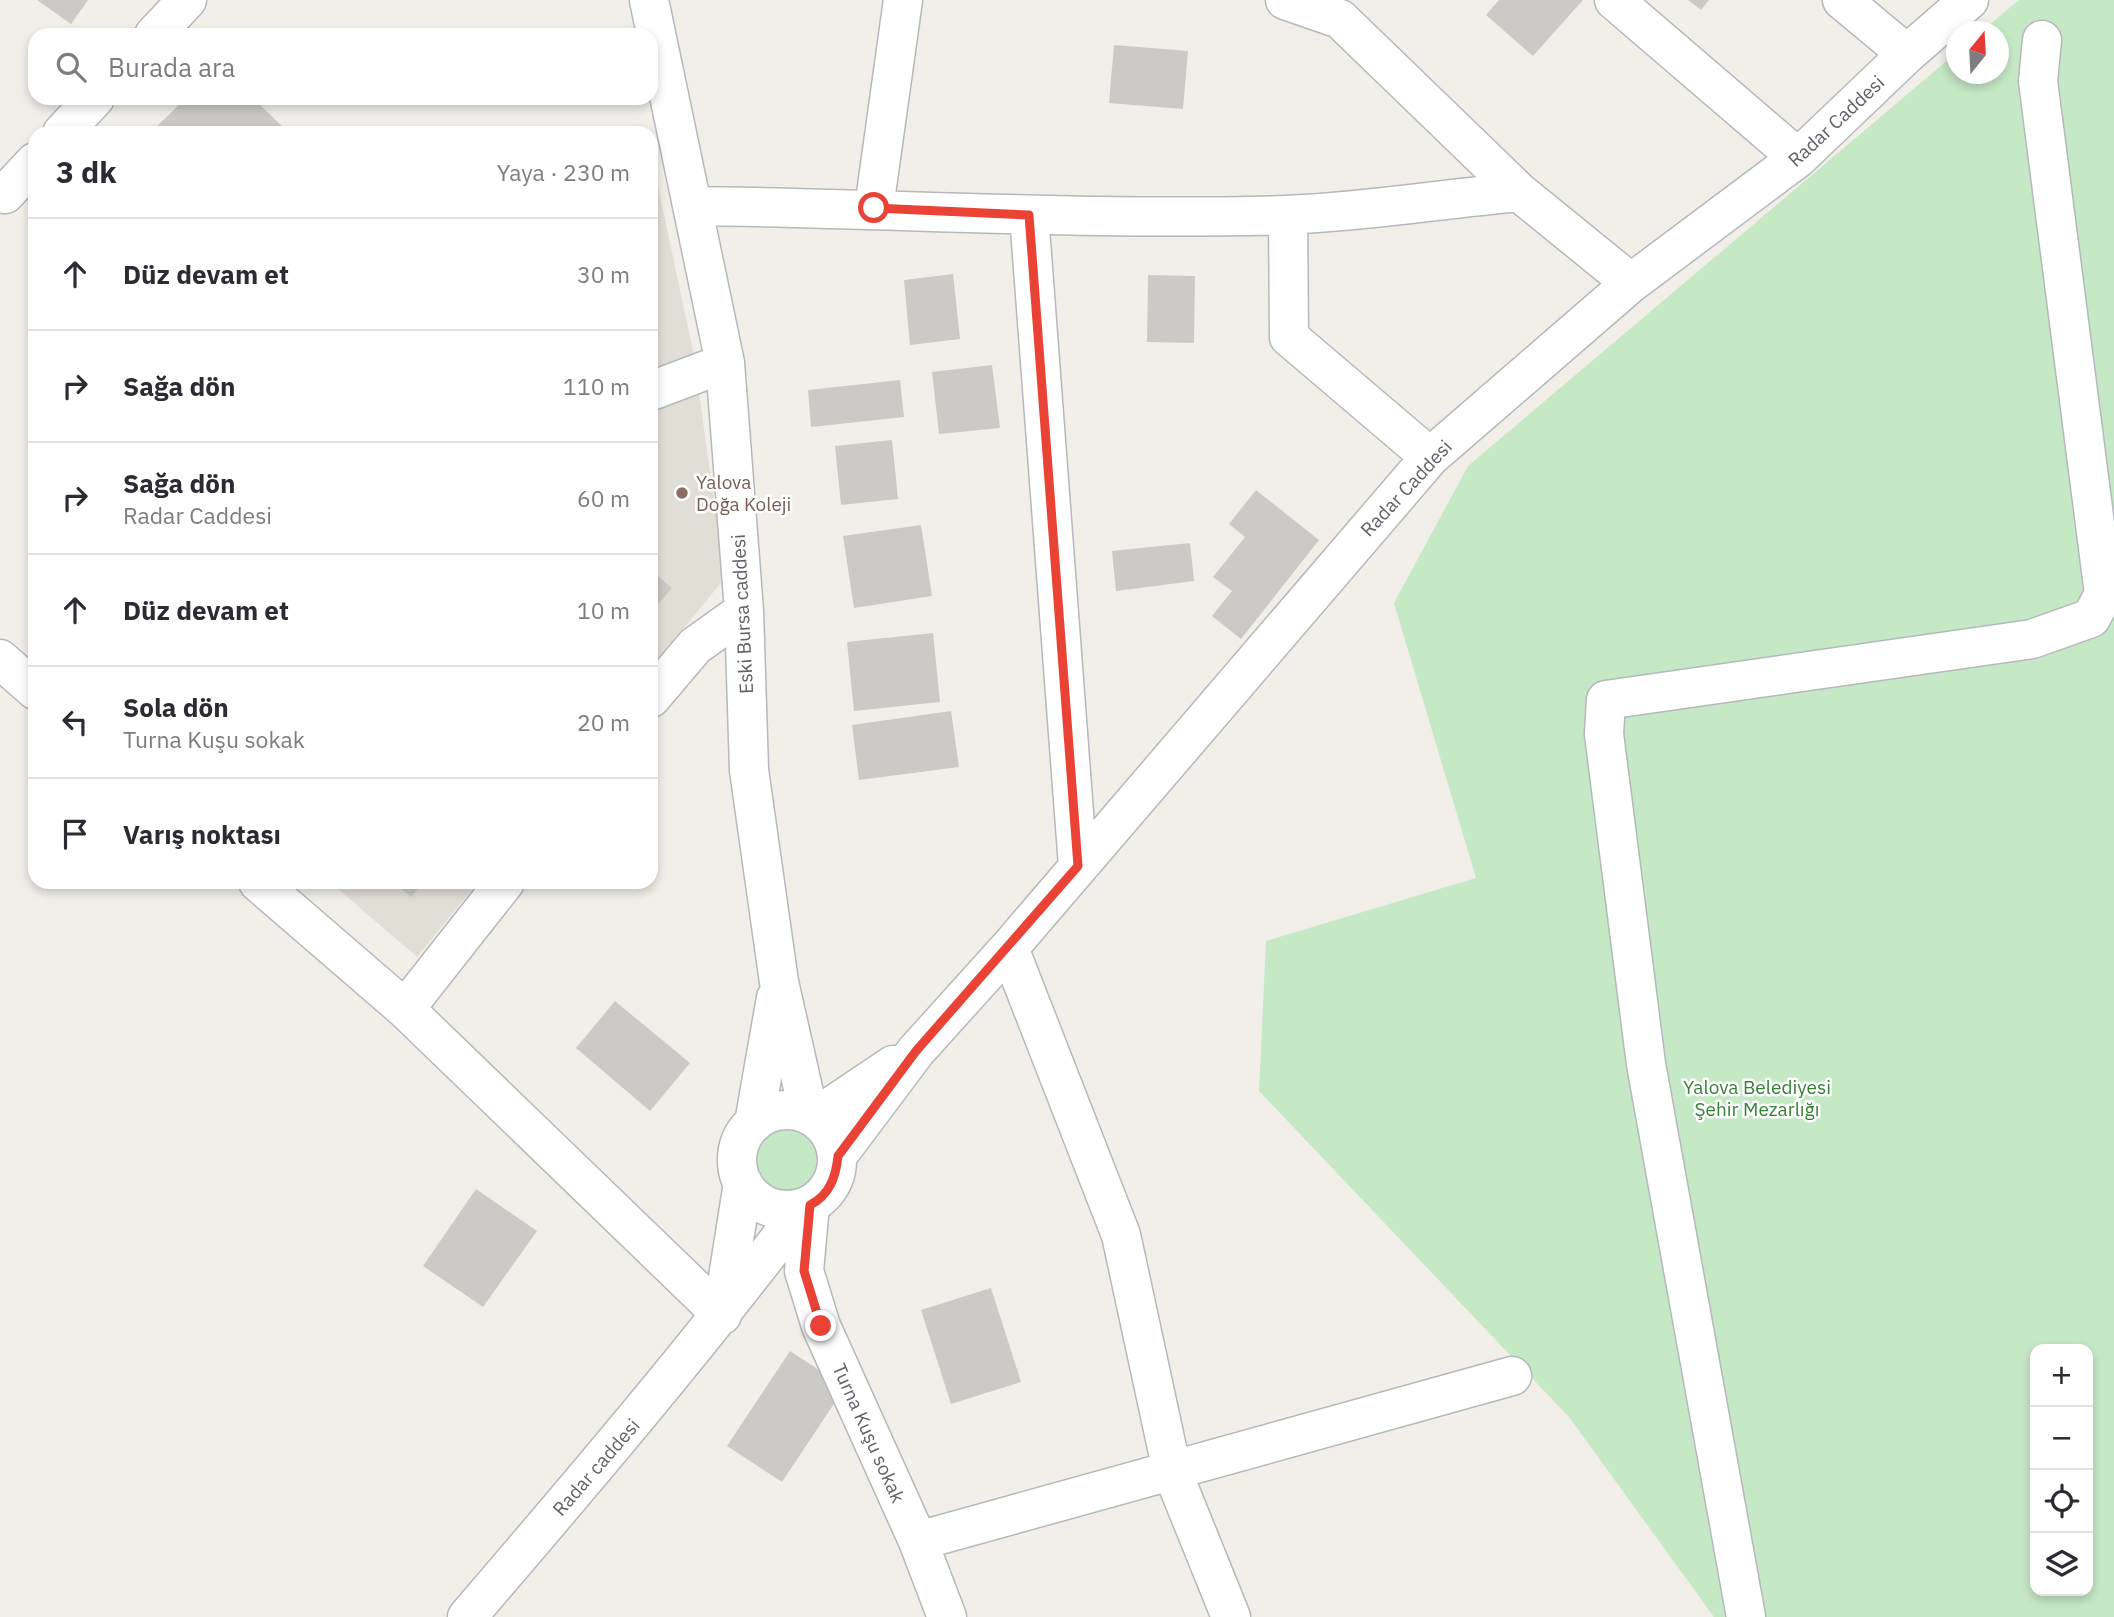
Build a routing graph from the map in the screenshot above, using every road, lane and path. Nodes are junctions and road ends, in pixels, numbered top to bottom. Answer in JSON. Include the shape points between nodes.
{"nodes":[{"id":1,"x":187,"y":0,"type":"edge"},
{"id":2,"x":649,"y":0,"type":"edge"},
{"id":3,"x":903,"y":0,"type":"edge"},
{"id":4,"x":1285,"y":0,"type":"edge"},
{"id":5,"x":1614,"y":0,"type":"edge"},
{"id":6,"x":1842,"y":0,"type":"edge"},
{"id":7,"x":1969,"y":0,"type":"edge"},
{"id":8,"x":161,"y":28,"type":"edge"},
{"id":9,"x":655,"y":28,"type":"edge"},
{"id":10,"x":2042,"y":40,"type":"dead end"},
{"id":11,"x":658,"y":43,"type":"edge"},
{"id":12,"x":1907,"y":54,"type":"junction"},
{"id":13,"x":88,"y":105,"type":"edge"},
{"id":14,"x":69,"y":126,"type":"edge"},
{"id":15,"x":1798,"y":159,"type":"junction"},
{"id":16,"x":28,"y":169,"type":"edge"},
{"id":17,"x":0,"y":190,"type":"edge"},
{"id":18,"x":1519,"y":192,"type":"junction"},
{"id":19,"x":692,"y":206,"type":"junction"},
{"id":20,"x":874,"y":208,"type":"junction"},
{"id":21,"x":1029,"y":215,"type":"junction"},
{"id":22,"x":1288,"y":215,"type":"junction"},
{"id":23,"x":1631,"y":283,"type":"junction"},
{"id":24,"x":725,"y":363,"type":"junction"},
{"id":25,"x":658,"y":388,"type":"edge"},
{"id":26,"x":1430,"y":457,"type":"junction"},
{"id":27,"x":744,"y":611,"type":"junction"},
{"id":28,"x":0,"y":659,"type":"edge"},
{"id":29,"x":28,"y":684,"type":"edge"},
{"id":30,"x":658,"y":690,"type":"edge"},
{"id":31,"x":1078,"y":866,"type":"junction"},
{"id":32,"x":266,"y":889,"type":"edge"},
{"id":33,"x":499,"y":889,"type":"edge"},
{"id":34,"x":1009,"y":948,"type":"junction"},
{"id":35,"x":779,"y":982,"type":"junction"},
{"id":36,"x":405,"y":1009,"type":"junction"},
{"id":37,"x":916,"y":1051,"type":"junction"},
{"id":38,"x":811,"y":1117,"type":"junction"},
{"id":39,"x":754,"y":1123,"type":"junction"},
{"id":40,"x":838,"y":1156,"type":"junction"},
{"id":41,"x":743,"y":1184,"type":"junction"},
{"id":42,"x":807,"y":1206,"type":"junction"},
{"id":43,"x":723,"y":1315,"type":"junction"},
{"id":44,"x":1512,"y":1376,"type":"dead end"},
{"id":45,"x":1172,"y":1471,"type":"junction"},
{"id":46,"x":918,"y":1541,"type":"junction"},
{"id":47,"x":467,"y":1617,"type":"edge"},
{"id":48,"x":947,"y":1617,"type":"edge"},
{"id":49,"x":1231,"y":1617,"type":"edge"},
{"id":50,"x":1746,"y":1617,"type":"edge"}],
"edges":[{"from":1,"to":8,"type":"street"},
{"from":2,"to":9,"type":"street","name":"Eski Bursa caddesi"},
{"from":3,"to":20,"type":"street"},
{"from":4,"to":18,"type":"street","via":[[1340,19]]},
{"from":5,"to":15,"type":"street"},
{"from":6,"to":12,"type":"street"},
{"from":7,"to":12,"type":"street","name":"Radar Caddesi"},
{"from":10,"to":50,"type":"street","via":[[2038,81],[2104,594],[2091,618],[2032,639],[1606,700],[1604,734],[1646,1064]]},
{"from":11,"to":19,"type":"street","name":"Eski Bursa caddesi"},
{"from":12,"to":15,"type":"street","name":"Radar Caddesi"},
{"from":13,"to":14,"type":"street"},
{"from":15,"to":23,"type":"street","name":"Radar Caddesi"},
{"from":16,"to":17,"type":"street","via":[[5,194]]},
{"from":18,"to":22,"type":"street"},
{"from":18,"to":23,"type":"street"},
{"from":19,"to":20,"type":"street"},
{"from":19,"to":24,"type":"street","name":"Eski Bursa caddesi"},
{"from":20,"to":21,"type":"street"},
{"from":21,"to":22,"type":"street"},
{"from":21,"to":31,"type":"street"},
{"from":22,"to":26,"type":"street","via":[[1289,337]]},
{"from":23,"to":26,"type":"street","name":"Radar Caddesi"},
{"from":24,"to":25,"type":"street"},
{"from":24,"to":27,"type":"street","name":"Eski Bursa caddesi"},
{"from":26,"to":31,"type":"street","name":"Radar Caddesi"},
{"from":27,"to":30,"type":"street","via":[[695,646]]},
{"from":27,"to":35,"type":"street","name":"Eski Bursa caddesi","via":[[749,770]]},
{"from":28,"to":29,"type":"street"},
{"from":31,"to":34,"type":"street","name":"Radar Caddesi"},
{"from":32,"to":36,"type":"street"},
{"from":33,"to":36,"type":"street"},
{"from":34,"to":37,"type":"street","name":"Radar Caddesi"},
{"from":34,"to":45,"type":"street","via":[[1121,1235]]},
{"from":35,"to":38,"type":"street","name":"Eski Bursa caddesi"},
{"from":35,"to":39,"type":"street","name":"Eski Bursa caddesi"},
{"from":36,"to":43,"type":"street"},
{"from":37,"to":38,"type":"street","name":"Radar Caddesi"},
{"from":37,"to":40,"type":"street","name":"Radar Caddesi"},
{"from":38,"to":39,"type":"street","via":[[775,1111]]},
{"from":38,"to":40,"type":"street","via":[[833,1139]]},
{"from":39,"to":41,"type":"street","via":[[740,1143],[737,1158]]},
{"from":40,"to":42,"type":"street","via":[[829,1188]]},
{"from":41,"to":42,"type":"street","via":[[757,1201],[771,1208]]},
{"from":41,"to":43,"type":"street"},
{"from":42,"to":43,"type":"street","name":"Radar caddesi"},
{"from":42,"to":46,"type":"street","name":"Turna Kuşu sokak","via":[[804,1271],[821,1326]]},
{"from":43,"to":47,"type":"street","name":"Radar caddesi"},
{"from":44,"to":45,"type":"street"},
{"from":45,"to":46,"type":"street"},
{"from":45,"to":49,"type":"street"},
{"from":46,"to":48,"type":"street","name":"Turna Kuşu sokak"}]}
